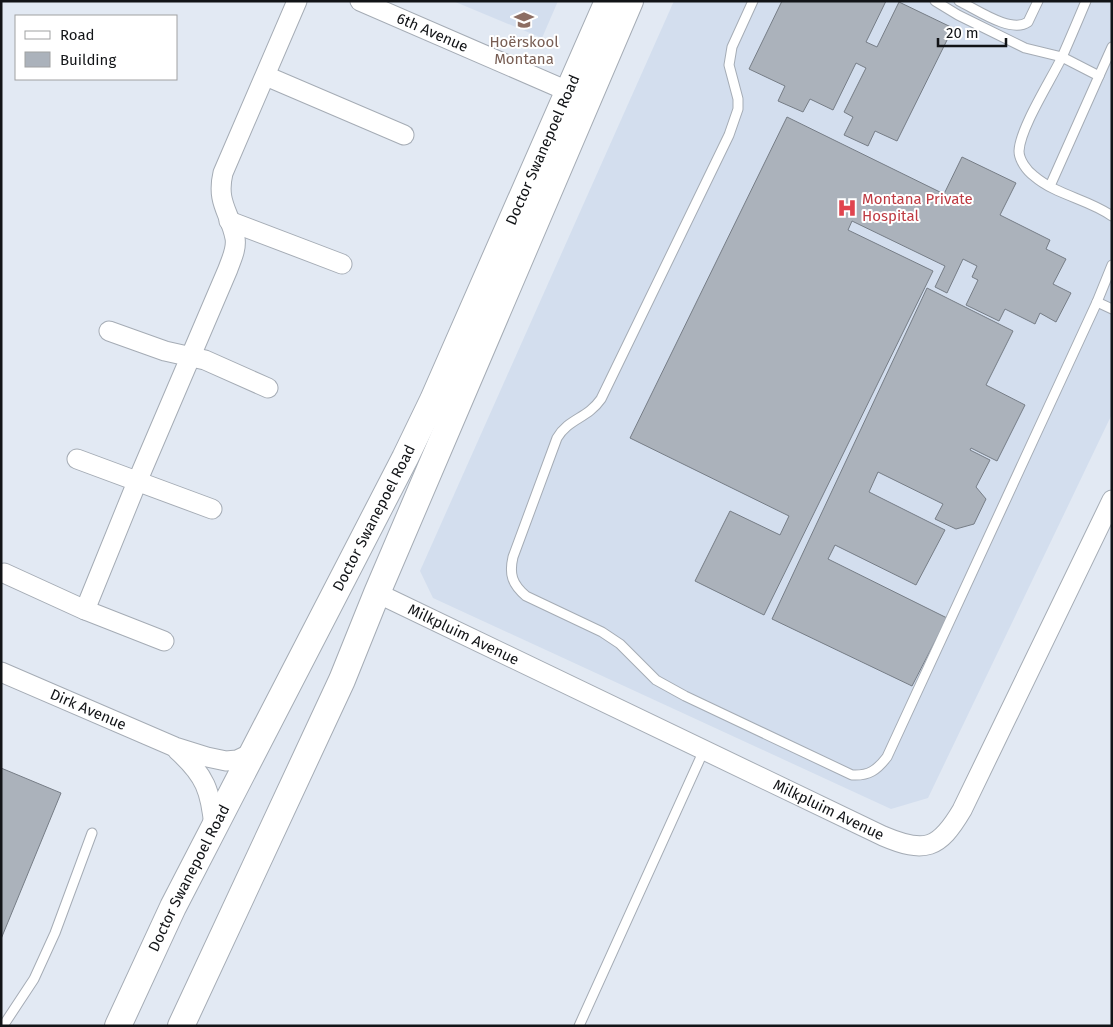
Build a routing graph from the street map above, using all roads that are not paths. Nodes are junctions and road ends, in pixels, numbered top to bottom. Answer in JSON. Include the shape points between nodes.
{"nodes":[{"id":1,"x":297,"y":1,"type":"edge"},
{"id":2,"x":360,"y":1,"type":"edge"},
{"id":3,"x":608,"y":1,"type":"edge"},
{"id":4,"x":630,"y":1,"type":"edge"},
{"id":5,"x":754,"y":1,"type":"edge"},
{"id":6,"x":934,"y":1,"type":"edge"},
{"id":7,"x":959,"y":1,"type":"edge"},
{"id":8,"x":1038,"y":1,"type":"edge"},
{"id":9,"x":1086,"y":1,"type":"edge"},
{"id":10,"x":1112,"y":47,"type":"edge"},
{"id":11,"x":1062,"y":57,"type":"junction"},
{"id":12,"x":266,"y":76,"type":"junction"},
{"id":13,"x":1099,"y":76,"type":"junction"},
{"id":14,"x":578,"y":95,"type":"junction"},
{"id":15,"x":404,"y":135,"type":"dead end"},
{"id":16,"x":1050,"y":186,"type":"junction"},
{"id":17,"x":1112,"y":216,"type":"edge"},
{"id":18,"x":229,"y":221,"type":"junction"},
{"id":19,"x":342,"y":264,"type":"dead end"},
{"id":20,"x":1112,"y":265,"type":"edge"},
{"id":21,"x":1096,"y":302,"type":"junction"},
{"id":22,"x":1112,"y":309,"type":"edge"},
{"id":23,"x":109,"y":331,"type":"dead end"},
{"id":24,"x":190,"y":356,"type":"junction"},
{"id":25,"x":268,"y":388,"type":"dead end"},
{"id":26,"x":77,"y":459,"type":"dead end"},
{"id":27,"x":137,"y":482,"type":"junction"},
{"id":28,"x":1112,"y":500,"type":"edge"},
{"id":29,"x":212,"y":509,"type":"dead end"},
{"id":30,"x":4,"y":573,"type":"dead end"},
{"id":31,"x":377,"y":593,"type":"junction"},
{"id":32,"x":85,"y":610,"type":"junction"},
{"id":33,"x":164,"y":642,"type":"dead end"},
{"id":34,"x":1,"y":672,"type":"edge"},
{"id":35,"x":175,"y":747,"type":"junction"},
{"id":36,"x":704,"y":750,"type":"junction"},
{"id":37,"x":254,"y":752,"type":"junction"},
{"id":38,"x":214,"y":828,"type":"junction"},
{"id":39,"x":92,"y":833,"type":"dead end"},
{"id":40,"x":158,"y":939,"type":"junction"},
{"id":41,"x":4,"y":1026,"type":"edge"},
{"id":42,"x":118,"y":1026,"type":"edge"},
{"id":43,"x":181,"y":1026,"type":"edge"},
{"id":44,"x":578,"y":1026,"type":"edge"}],
"edges":[{"from":1,"to":12,"type":"street"},
{"from":2,"to":14,"type":"street","name":"6th Avenue"},
{"from":3,"to":14,"type":"main road","name":"Doctor Swanepoel Road"},
{"from":4,"to":14,"type":"main road","name":"Doctor Swanepoel Road"},
{"from":5,"to":21,"type":"lane","via":[[732,47],[729,65],[738,109],[728,135],[602,399],[590,413],[561,430],[557,438],[510,568],[518,589],[534,601],[602,632],[620,644],[656,680],[685,696],[852,775],[863,776],[873,772],[887,757]]},
{"from":6,"to":11,"type":"lane","via":[[1025,48]]},
{"from":7,"to":8,"type":"lane","via":[[1011,26],[1028,22]]},
{"from":9,"to":11,"type":"lane"},
{"from":10,"to":13,"type":"lane"},
{"from":11,"to":13,"type":"lane"},
{"from":11,"to":16,"type":"lane","via":[[1022,137],[1019,152],[1024,167]]},
{"from":12,"to":15,"type":"street"},
{"from":12,"to":18,"type":"street","via":[[223,173],[220,186],[222,204]]},
{"from":13,"to":16,"type":"lane"},
{"from":14,"to":31,"type":"main road","name":"Doctor Swanepoel Road"},
{"from":14,"to":37,"type":"main road","name":"Doctor Swanepoel Road","via":[[405,458]]},
{"from":16,"to":17,"type":"lane"},
{"from":18,"to":19,"type":"street"},
{"from":18,"to":24,"type":"street","via":[[235,240],[234,252]]},
{"from":20,"to":21,"type":"lane"},
{"from":21,"to":22,"type":"lane"},
{"from":23,"to":24,"type":"street","via":[[165,352]]},
{"from":24,"to":25,"type":"street"},
{"from":24,"to":27,"type":"street"},
{"from":26,"to":27,"type":"street"},
{"from":27,"to":29,"type":"street"},
{"from":27,"to":32,"type":"street"},
{"from":28,"to":36,"type":"street","name":"Milkpluim Avenue","via":[[962,810],[952,827],[933,844],[920,847],[904,845]]},
{"from":30,"to":32,"type":"street"},
{"from":31,"to":36,"type":"street","name":"Milkpluim Avenue"},
{"from":31,"to":40,"type":"main road","via":[[369,589],[359,590],[352,598],[268,760],[191,898]]},
{"from":31,"to":43,"type":"main road","name":"Doctor Swanepoel Road","via":[[342,680]]},
{"from":32,"to":33,"type":"street"},
{"from":34,"to":35,"type":"street","name":"Dirk Avenue"},
{"from":35,"to":37,"type":"street","name":"Dirk Avenue","via":[[226,761]]},
{"from":35,"to":38,"type":"street","name":"Dirk Avenue","via":[[193,764],[205,783],[212,803]]},
{"from":36,"to":44,"type":"lane"},
{"from":37,"to":38,"type":"main road","name":"Doctor Swanepoel Road"},
{"from":38,"to":40,"type":"main road","name":"Doctor Swanepoel Road"},
{"from":39,"to":41,"type":"lane","via":[[55,933],[34,979]]},
{"from":40,"to":42,"type":"main road","name":"Doctor Swanepoel Road"}]}
